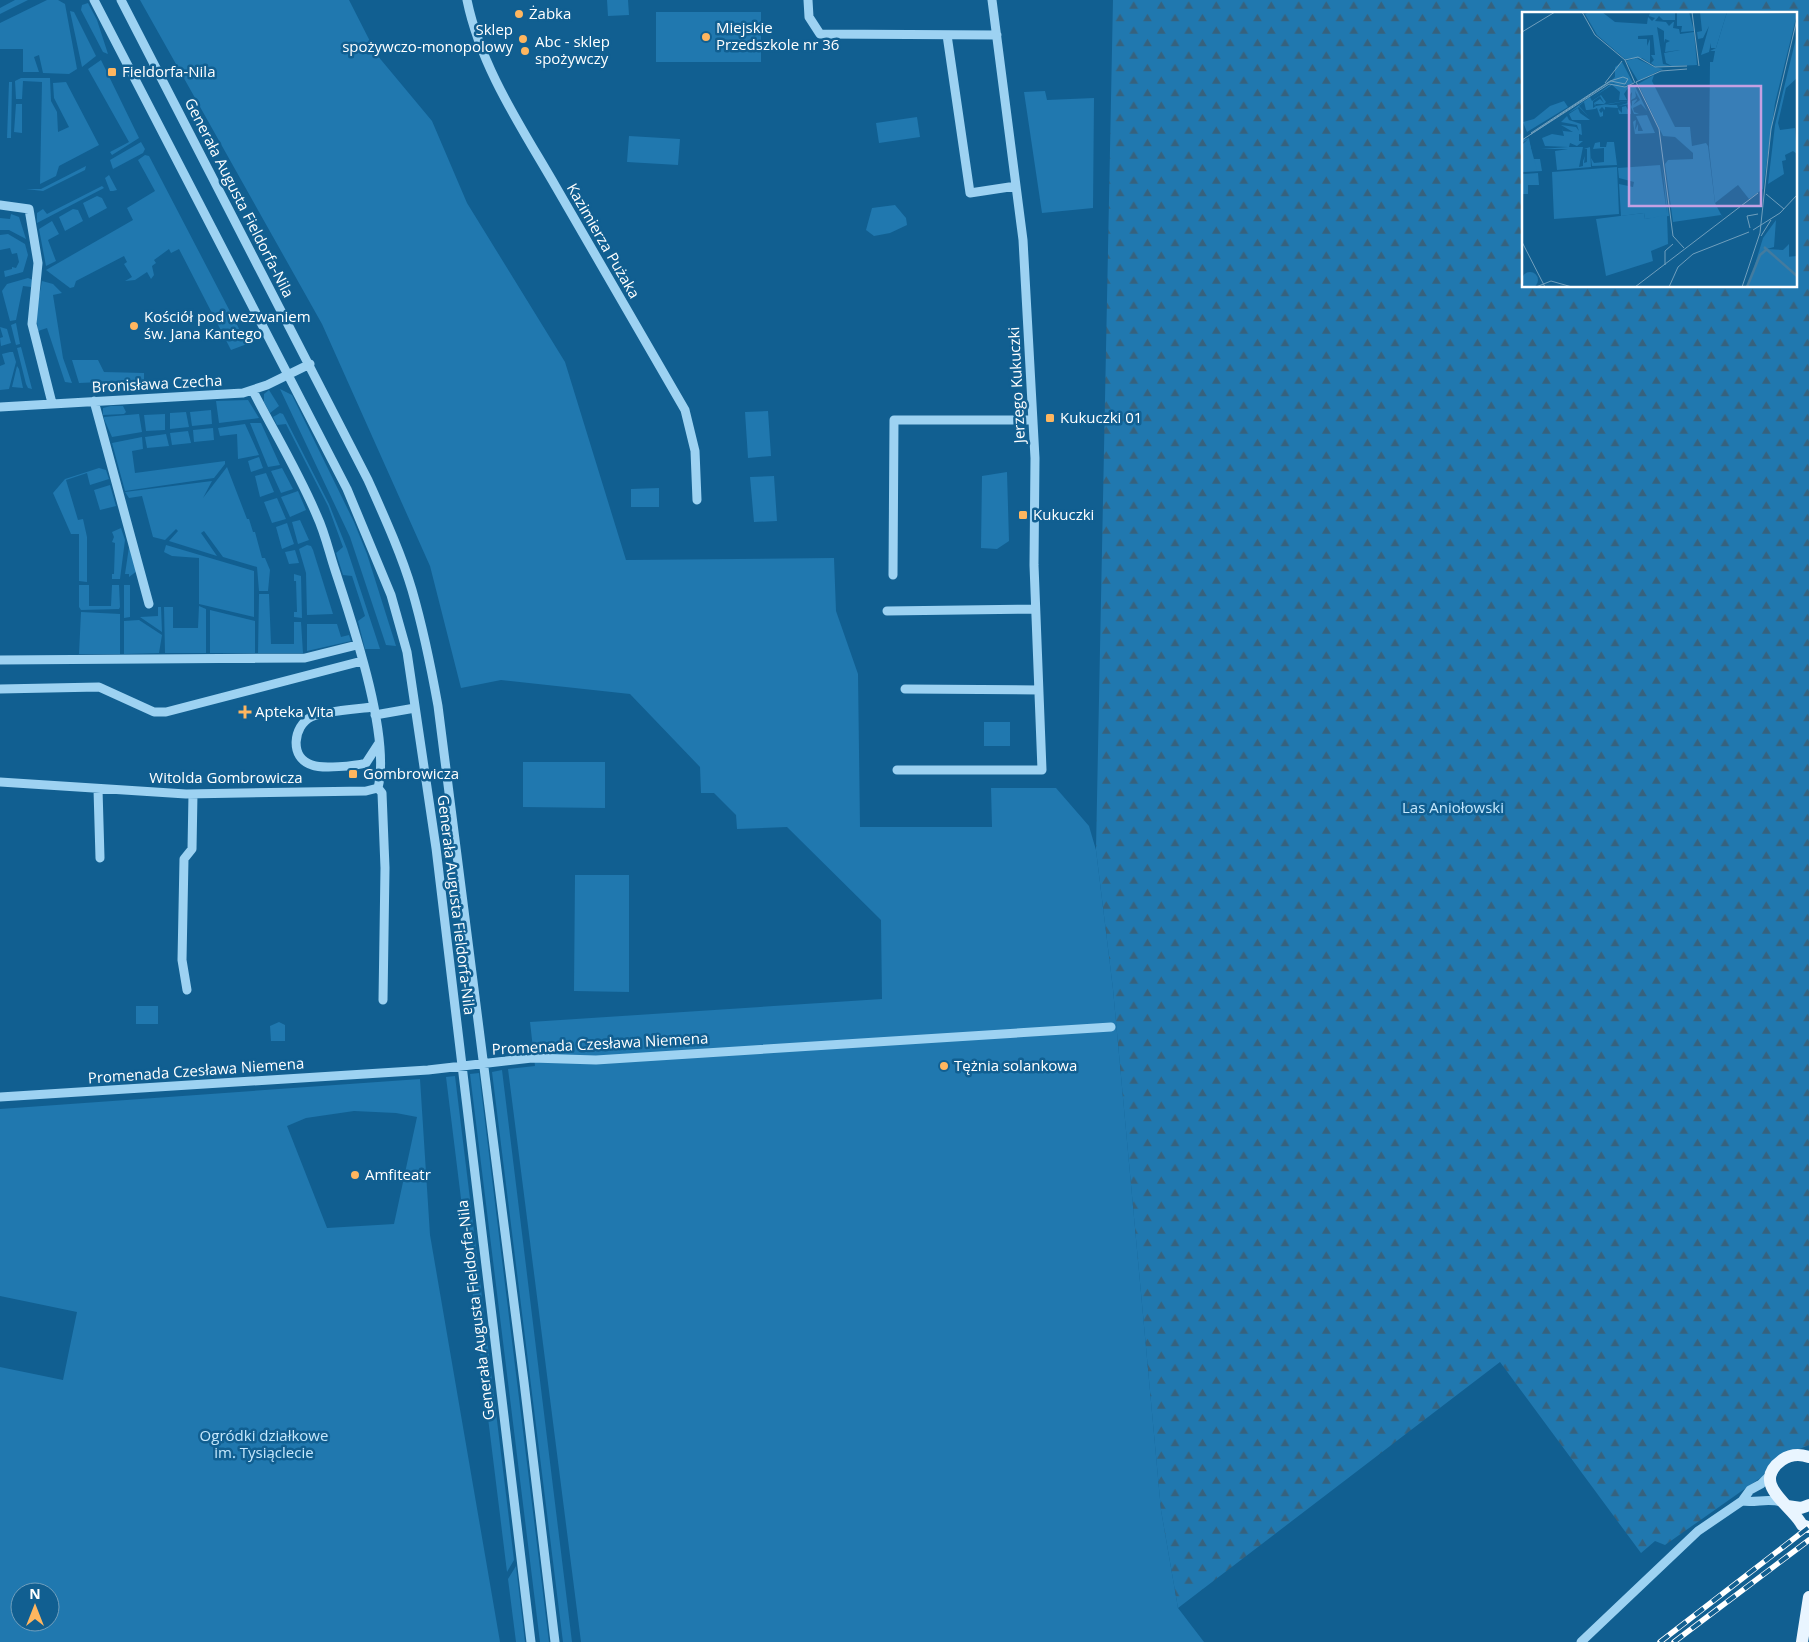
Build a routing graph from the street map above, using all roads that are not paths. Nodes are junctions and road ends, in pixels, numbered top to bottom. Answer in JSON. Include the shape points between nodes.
{"nodes":[{"id":1,"x":94,"y":0,"type":"edge"},
{"id":2,"x":121,"y":0,"type":"edge"},
{"id":3,"x":466,"y":0,"type":"edge"},
{"id":4,"x":808,"y":0,"type":"edge"},
{"id":5,"x":992,"y":0,"type":"edge"},
{"id":6,"x":947,"y":35,"type":"junction"},
{"id":7,"x":997,"y":35,"type":"junction"},
{"id":8,"x":1016,"y":186,"type":"junction"},
{"id":9,"x":0,"y":205,"type":"edge"},
{"id":10,"x":310,"y":364,"type":"junction"},
{"id":11,"x":289,"y":374,"type":"junction"},
{"id":12,"x":253,"y":391,"type":"junction"},
{"id":13,"x":94,"y":401,"type":"junction"},
{"id":14,"x":52,"y":404,"type":"junction"},
{"id":15,"x":0,"y":406,"type":"edge"},
{"id":16,"x":1033,"y":420,"type":"junction"},
{"id":17,"x":697,"y":500,"type":"dead end"},
{"id":18,"x":893,"y":574,"type":"dead end"},
{"id":19,"x":149,"y":604,"type":"dead end"},
{"id":20,"x":887,"y":610,"type":"dead end"},
{"id":21,"x":1035,"y":610,"type":"junction"},
{"id":22,"x":358,"y":645,"type":"junction"},
{"id":23,"x":0,"y":660,"type":"edge"},
{"id":24,"x":362,"y":661,"type":"junction"},
{"id":25,"x":905,"y":689,"type":"dead end"},
{"id":26,"x":0,"y":690,"type":"edge"},
{"id":27,"x":1039,"y":690,"type":"junction"},
{"id":28,"x":415,"y":708,"type":"junction"},
{"id":29,"x":374,"y":711,"type":"junction"},
{"id":30,"x":379,"y":743,"type":"junction"},
{"id":31,"x":897,"y":770,"type":"dead end"},
{"id":32,"x":0,"y":782,"type":"edge"},
{"id":33,"x":378,"y":788,"type":"junction"},
{"id":34,"x":98,"y":789,"type":"junction"},
{"id":35,"x":193,"y":794,"type":"junction"},
{"id":36,"x":100,"y":858,"type":"dead end"},
{"id":37,"x":187,"y":990,"type":"dead end"},
{"id":38,"x":383,"y":1000,"type":"dead end"},
{"id":39,"x":1111,"y":1027,"type":"dead end"},
{"id":40,"x":0,"y":1097,"type":"edge"},
{"id":41,"x":1807,"y":1455,"type":"edge"},
{"id":42,"x":1773,"y":1472,"type":"junction"},
{"id":43,"x":1742,"y":1501,"type":"junction"},
{"id":44,"x":1784,"y":1504,"type":"junction"},
{"id":45,"x":1809,"y":1506,"type":"edge"},
{"id":46,"x":1809,"y":1529,"type":"edge"},
{"id":47,"x":1809,"y":1597,"type":"edge"},
{"id":48,"x":531,"y":1642,"type":"edge"},
{"id":49,"x":555,"y":1642,"type":"edge"},
{"id":50,"x":1581,"y":1642,"type":"edge"},
{"id":51,"x":1802,"y":1642,"type":"edge"}],
"edges":[{"from":1,"to":11,"type":"street","name":"Generała Augusta Fieldorfa-Nila"},
{"from":2,"to":10,"type":"street","name":"Generała Augusta Fieldorfa-Nila"},
{"from":3,"to":17,"type":"street","name":"Kazimierza Pużaka","via":[[473,30],[518,122],[685,410],[695,451]]},
{"from":4,"to":6,"type":"street","via":[[809,17],[820,34]]},
{"from":5,"to":7,"type":"street","name":"Jerzego Kukuczki"},
{"from":6,"to":7,"type":"street"},
{"from":6,"to":8,"type":"street","via":[[970,193]]},
{"from":7,"to":8,"type":"street","name":"Jerzego Kukuczki"},
{"from":8,"to":16,"type":"street","name":"Jerzego Kukuczki","via":[[1023,240]]},
{"from":9,"to":14,"type":"street","via":[[29,209],[38,263],[32,324]]},
{"from":10,"to":11,"type":"street","name":"Bronisława Czecha"},
{"from":10,"to":49,"type":"street","name":"Generała Augusta Fieldorfa-Nila","via":[[390,530],[412,589],[436,696]]},
{"from":11,"to":12,"type":"street","name":"Bronisława Czecha"},
{"from":11,"to":28,"type":"street","name":"Generała Augusta Fieldorfa-Nila","via":[[347,489],[391,595],[406,652]]},
{"from":12,"to":13,"type":"street","name":"Bronisława Czecha"},
{"from":12,"to":22,"type":"street","via":[[317,516]]},
{"from":13,"to":14,"type":"street","name":"Bronisława Czecha"},
{"from":13,"to":19,"type":"street"},
{"from":14,"to":15,"type":"street","name":"Bronisława Czecha"},
{"from":16,"to":18,"type":"street","via":[[894,420]]},
{"from":16,"to":21,"type":"street","name":"Jerzego Kukuczki"},
{"from":20,"to":21,"type":"street"},
{"from":21,"to":27,"type":"street","name":"Jerzego Kukuczki"},
{"from":22,"to":23,"type":"street","via":[[305,658]]},
{"from":22,"to":24,"type":"street"},
{"from":24,"to":26,"type":"street","via":[[166,712],[154,712],[99,687]]},
{"from":24,"to":29,"type":"street"},
{"from":25,"to":27,"type":"street"},
{"from":27,"to":31,"type":"street","name":"Jerzego Kukuczki","via":[[1042,770]]},
{"from":28,"to":29,"type":"street"},
{"from":28,"to":48,"type":"street","name":"Generała Augusta Fieldorfa-Nila","via":[[437,858]]},
{"from":29,"to":30,"type":"street"},
{"from":29,"to":30,"type":"street","via":[[313,716],[301,723],[295,744],[304,760],[317,766],[366,763]]},
{"from":30,"to":33,"type":"street","via":[[381,776]]},
{"from":32,"to":34,"type":"street","name":"Witolda Gombrowicza"},
{"from":33,"to":35,"type":"street","name":"Witolda Gombrowicza","via":[[366,791]]},
{"from":33,"to":38,"type":"street","via":[[382,793],[384,868]]},
{"from":34,"to":35,"type":"street","name":"Witolda Gombrowicza"},
{"from":34,"to":36,"type":"street"},
{"from":35,"to":37,"type":"street","via":[[192,849],[184,859],[182,960]]},
{"from":39,"to":40,"type":"street","name":"Promenada Czesława Niemena","via":[[596,1060],[525,1058],[428,1070]]},
{"from":41,"to":42,"type":"main road","via":[[1785,1458]]},
{"from":42,"to":43,"type":"street","via":[[1762,1484],[1750,1490]]},
{"from":42,"to":44,"type":"main road","via":[[1773,1492]]},
{"from":43,"to":44,"type":"street","via":[[1770,1499]]},
{"from":43,"to":50,"type":"street","via":[[1698,1531]]},
{"from":44,"to":45,"type":"main road","via":[[1801,1508]]},
{"from":44,"to":46,"type":"main road"},
{"from":47,"to":51,"type":"main road"}]}
